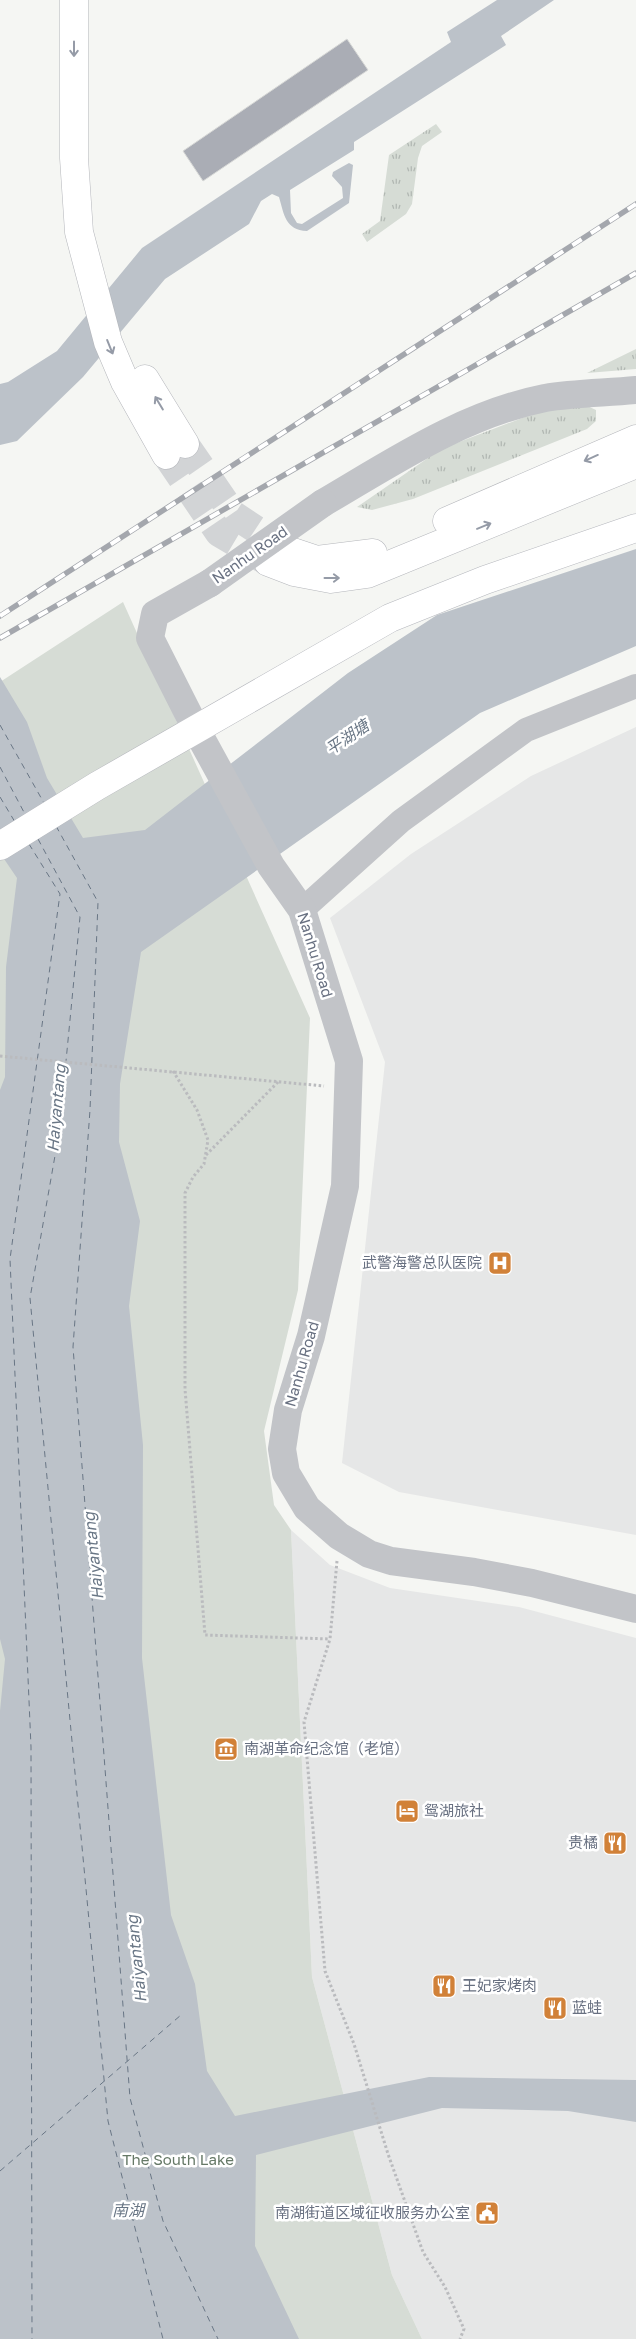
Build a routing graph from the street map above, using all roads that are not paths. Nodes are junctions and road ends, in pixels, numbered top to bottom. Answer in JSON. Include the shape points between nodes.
{"nodes":[{"id":1,"x":74,"y":0,"type":"edge"},
{"id":2,"x":92,"y":0,"type":"edge"},
{"id":3,"x":636,"y":390,"type":"edge"},
{"id":4,"x":636,"y":439,"type":"edge"},
{"id":5,"x":636,"y":464,"type":"edge"},
{"id":6,"x":636,"y":528,"type":"edge"},
{"id":7,"x":636,"y":686,"type":"edge"},
{"id":8,"x":196,"y":729,"type":"junction"},
{"id":9,"x":0,"y":846,"type":"edge"},
{"id":10,"x":302,"y":910,"type":"junction"},
{"id":11,"x":636,"y":1609,"type":"edge"}],
"edges":[{"from":1,"to":2,"type":"main road","one_way":true,"via":[[74,158],[79,232],[108,342],[125,382],[175,449],[158,403],[136,362],[104,269],[94,215]]},
{"from":3,"to":8,"type":"street","name":"Nanhu Road","bridge":true,"via":[[545,398],[493,413],[430,440],[323,503],[210,584],[155,614],[150,638]]},
{"from":4,"to":5,"type":"main road","one_way":true,"via":[[375,553],[317,560],[278,556],[294,572],[331,579],[367,574]]},
{"from":6,"to":8,"type":"main road","via":[[485,580],[390,618]]},
{"from":7,"to":10,"type":"street","via":[[526,730],[401,821]]},
{"from":8,"to":9,"type":"main road"},
{"from":8,"to":10,"type":"street","name":"Nanhu Road","via":[[271,866]]},
{"from":10,"to":11,"type":"street","name":"Nanhu Road","via":[[349,1061],[350,1089],[345,1186],[311,1336],[288,1410],[282,1448],[286,1473],[307,1508],[339,1536],[368,1554],[391,1561],[522,1581]]}]}
